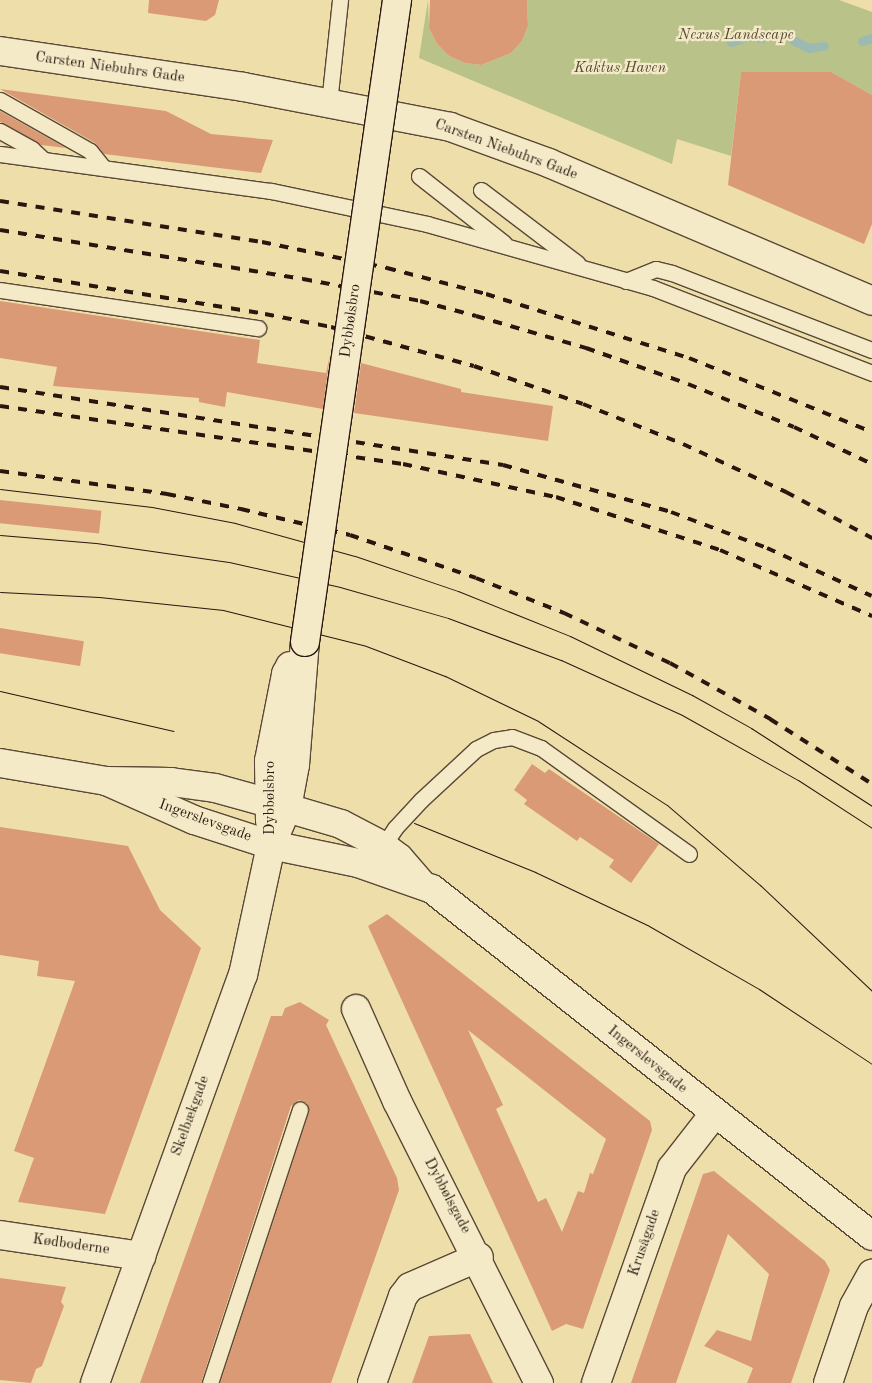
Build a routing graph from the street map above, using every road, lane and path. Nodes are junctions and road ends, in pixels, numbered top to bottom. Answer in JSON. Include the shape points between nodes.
{"nodes":[{"id":1,"x":340,"y":0,"type":"edge"},
{"id":2,"x":397,"y":0,"type":"edge"},
{"id":3,"x":0,"y":51,"type":"edge"},
{"id":4,"x":0,"y":100,"type":"edge"},
{"id":5,"x":329,"y":103,"type":"junction"},
{"id":6,"x":0,"y":131,"type":"edge"},
{"id":7,"x":0,"y":154,"type":"edge"},
{"id":8,"x":44,"y":160,"type":"junction"},
{"id":9,"x":104,"y":168,"type":"junction"},
{"id":10,"x":419,"y":176,"type":"dead end"},
{"id":11,"x":481,"y":190,"type":"dead end"},
{"id":12,"x":512,"y":248,"type":"junction"},
{"id":13,"x":584,"y":269,"type":"junction"},
{"id":14,"x":626,"y":281,"type":"junction"},
{"id":15,"x":0,"y":290,"type":"edge"},
{"id":16,"x":872,"y":301,"type":"edge"},
{"id":17,"x":258,"y":328,"type":"dead end"},
{"id":18,"x":872,"y":350,"type":"edge"},
{"id":19,"x":872,"y":373,"type":"edge"},
{"id":20,"x":0,"y":763,"type":"edge"},
{"id":21,"x":106,"y":781,"type":"junction"},
{"id":22,"x":279,"y":806,"type":"junction"},
{"id":23,"x":271,"y":844,"type":"junction"},
{"id":24,"x":383,"y":846,"type":"junction"},
{"id":25,"x":689,"y":854,"type":"dead end"},
{"id":26,"x":423,"y":885,"type":"junction"},
{"id":27,"x":356,"y":1009,"type":"dead end"},
{"id":28,"x":300,"y":1108,"type":"dead end"},
{"id":29,"x":714,"y":1114,"type":"junction"},
{"id":30,"x":0,"y":1235,"type":"edge"},
{"id":31,"x":872,"y":1236,"type":"edge"},
{"id":32,"x":141,"y":1256,"type":"junction"},
{"id":33,"x":479,"y":1257,"type":"junction"},
{"id":34,"x":872,"y":1274,"type":"edge"},
{"id":35,"x":96,"y":1383,"type":"edge"},
{"id":36,"x":210,"y":1383,"type":"edge"},
{"id":37,"x":372,"y":1383,"type":"edge"},
{"id":38,"x":540,"y":1383,"type":"edge"},
{"id":39,"x":596,"y":1383,"type":"edge"},
{"id":40,"x":828,"y":1383,"type":"edge"}],
"edges":[{"from":1,"to":5,"type":"lane"},
{"from":2,"to":22,"type":"street","name":"Dybbølsbro","bridge":true,"via":[[305,642],[295,766]]},
{"from":3,"to":5,"type":"street","name":"Carsten Niebuhrs Gade"},
{"from":4,"to":9,"type":"lane","via":[[90,151]]},
{"from":5,"to":16,"type":"street","name":"Carsten Niebuhrs Gade","via":[[450,128],[548,163]]},
{"from":6,"to":8,"type":"lane","via":[[32,149]]},
{"from":7,"to":8,"type":"lane"},
{"from":8,"to":9,"type":"lane"},
{"from":9,"to":12,"type":"lane","via":[[271,192],[427,224]]},
{"from":10,"to":12,"type":"lane"},
{"from":11,"to":13,"type":"lane"},
{"from":12,"to":13,"type":"lane"},
{"from":13,"to":14,"type":"lane"},
{"from":14,"to":18,"type":"lane","via":[[656,269],[672,272]]},
{"from":14,"to":19,"type":"lane","via":[[653,288]]},
{"from":15,"to":17,"type":"lane"},
{"from":20,"to":21,"type":"street","name":"Ingerslevsgade"},
{"from":21,"to":22,"type":"street","name":"Ingerslevsgade","via":[[171,782],[215,788]]},
{"from":21,"to":23,"type":"street","name":"Ingerslevsgade","via":[[194,820]]},
{"from":22,"to":23,"type":"street","name":"Dybbølsbro"},
{"from":22,"to":24,"type":"street","name":"Ingerslevsgade","via":[[341,824]]},
{"from":23,"to":26,"type":"street","name":"Ingerslevsgade","via":[[358,863]]},
{"from":23,"to":32,"type":"street","name":"Skelbækgade","via":[[243,975]]},
{"from":24,"to":25,"type":"lane","via":[[421,800],[476,749],[494,740],[512,737],[541,748]]},
{"from":24,"to":26,"type":"street","name":"Ingerslevsgade","via":[[399,858]]},
{"from":26,"to":29,"type":"street","name":"Ingerslevsgade","via":[[458,908]]},
{"from":27,"to":33,"type":"street","name":"Dybbølsgade","via":[[397,1101]]},
{"from":28,"to":36,"type":"lane"},
{"from":29,"to":31,"type":"street","name":"Ingerslevsgade"},
{"from":29,"to":39,"type":"street","name":"Krusågade","via":[[672,1168]]},
{"from":30,"to":32,"type":"street","name":"Kødboderne"},
{"from":32,"to":35,"type":"street","name":"Skelbækgade"},
{"from":33,"to":37,"type":"street","via":[[410,1287],[403,1296]]},
{"from":33,"to":38,"type":"street","name":"Dybbølsgade"},
{"from":34,"to":40,"type":"street","via":[[854,1306]]}]}
